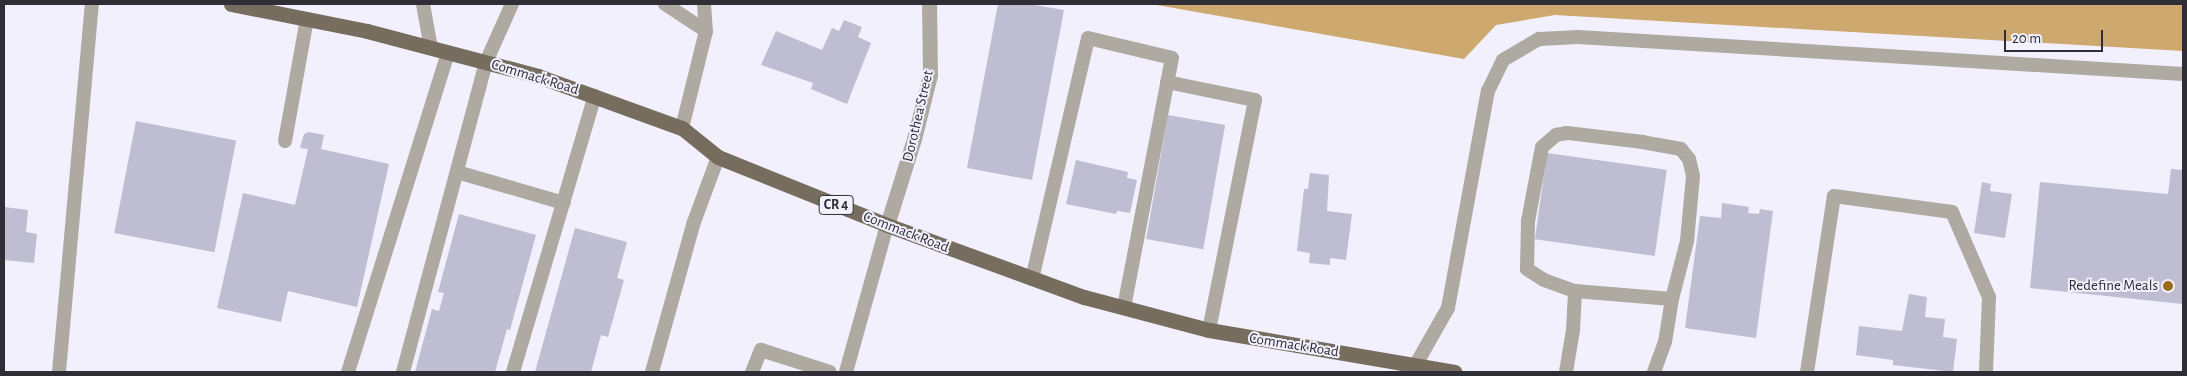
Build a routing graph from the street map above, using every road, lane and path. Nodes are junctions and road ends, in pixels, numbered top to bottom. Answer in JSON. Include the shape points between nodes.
{"nodes":[{"id":1,"x":92,"y":4,"type":"edge"},
{"id":2,"x":231,"y":4,"type":"edge"},
{"id":3,"x":423,"y":4,"type":"edge"},
{"id":4,"x":512,"y":4,"type":"edge"},
{"id":5,"x":665,"y":4,"type":"edge"},
{"id":6,"x":704,"y":4,"type":"edge"},
{"id":7,"x":929,"y":4,"type":"edge"},
{"id":8,"x":307,"y":19,"type":"junction"},
{"id":9,"x":706,"y":31,"type":"junction"},
{"id":10,"x":431,"y":48,"type":"junction"},
{"id":11,"x":448,"y":52,"type":"junction"},
{"id":12,"x":486,"y":62,"type":"junction"},
{"id":13,"x":2183,"y":74,"type":"edge"},
{"id":14,"x":1167,"y":82,"type":"junction"},
{"id":15,"x":595,"y":96,"type":"junction"},
{"id":16,"x":682,"y":128,"type":"junction"},
{"id":17,"x":285,"y":141,"type":"dead end"},
{"id":18,"x":718,"y":157,"type":"junction"},
{"id":19,"x":457,"y":172,"type":"junction"},
{"id":20,"x":564,"y":203,"type":"junction"},
{"id":21,"x":887,"y":225,"type":"junction"},
{"id":22,"x":1032,"y":279,"type":"junction"},
{"id":23,"x":1575,"y":291,"type":"junction"},
{"id":24,"x":1672,"y":299,"type":"junction"},
{"id":25,"x":1124,"y":307,"type":"junction"},
{"id":26,"x":1208,"y":330,"type":"junction"},
{"id":27,"x":1414,"y":369,"type":"edge"},
{"id":28,"x":59,"y":372,"type":"edge"},
{"id":29,"x":348,"y":372,"type":"edge"},
{"id":30,"x":403,"y":372,"type":"edge"},
{"id":31,"x":513,"y":372,"type":"edge"},
{"id":32,"x":652,"y":372,"type":"edge"},
{"id":33,"x":752,"y":372,"type":"edge"},
{"id":34,"x":830,"y":372,"type":"edge"},
{"id":35,"x":846,"y":372,"type":"edge"},
{"id":36,"x":1454,"y":372,"type":"edge"},
{"id":37,"x":1566,"y":372,"type":"edge"},
{"id":38,"x":1654,"y":372,"type":"edge"},
{"id":39,"x":1807,"y":372,"type":"edge"},
{"id":40,"x":1986,"y":372,"type":"edge"}],
"edges":[{"from":1,"to":28,"type":"lane"},
{"from":2,"to":8,"type":"main road","name":"Commack Road","number":"CR 4"},
{"from":3,"to":10,"type":"lane"},
{"from":4,"to":12,"type":"lane"},
{"from":5,"to":9,"type":"lane"},
{"from":6,"to":9,"type":"lane"},
{"from":7,"to":21,"type":"street","name":"Dorothea Street","via":[[930,75]]},
{"from":8,"to":10,"type":"main road","name":"Commack Road","number":"CR 4"},
{"from":8,"to":17,"type":"lane"},
{"from":9,"to":16,"type":"lane"},
{"from":10,"to":11,"type":"main road","name":"Commack Road","number":"CR 4"},
{"from":11,"to":12,"type":"main road","name":"Commack Road","number":"CR 4"},
{"from":11,"to":29,"type":"lane"},
{"from":12,"to":15,"type":"main road","name":"Commack Road","number":"CR 4"},
{"from":12,"to":19,"type":"lane"},
{"from":13,"to":27,"type":"lane","via":[[1578,37],[1538,39],[1503,60],[1488,91],[1448,308]]},
{"from":14,"to":22,"type":"lane","via":[[1172,58],[1088,38]]},
{"from":14,"to":25,"type":"lane"},
{"from":14,"to":26,"type":"lane","via":[[1256,100]]},
{"from":15,"to":16,"type":"main road","name":"Commack Road","number":"CR 4"},
{"from":15,"to":20,"type":"lane"},
{"from":16,"to":18,"type":"main road","name":"Commack Road","number":"CR 4"},
{"from":18,"to":21,"type":"main road","name":"Commack Road","number":"CR 4"},
{"from":18,"to":32,"type":"lane","via":[[694,222]]},
{"from":19,"to":20,"type":"lane"},
{"from":19,"to":30,"type":"lane"},
{"from":20,"to":31,"type":"lane"},
{"from":21,"to":22,"type":"main road","name":"Commack Road","number":"CR 4"},
{"from":21,"to":35,"type":"lane"},
{"from":22,"to":25,"type":"main road","name":"Commack Road","number":"CR 4"},
{"from":23,"to":24,"type":"lane"},
{"from":23,"to":24,"type":"lane","via":[[1544,280],[1526,269],[1528,220],[1542,147],[1556,135],[1567,133],[1681,150],[1689,159],[1693,176],[1687,241]]},
{"from":23,"to":37,"type":"lane","via":[[1574,330]]},
{"from":24,"to":38,"type":"lane","via":[[1665,342]]},
{"from":25,"to":26,"type":"main road","name":"Commack Road","number":"CR 4"},
{"from":26,"to":27,"type":"main road","name":"Commack Road","number":"CR 4"},
{"from":27,"to":36,"type":"main road","name":"Commack Road","number":"CR 4"},
{"from":33,"to":34,"type":"lane","via":[[761,350]]},
{"from":39,"to":40,"type":"lane","via":[[1834,196],[1952,212],[1989,297]]}]}
